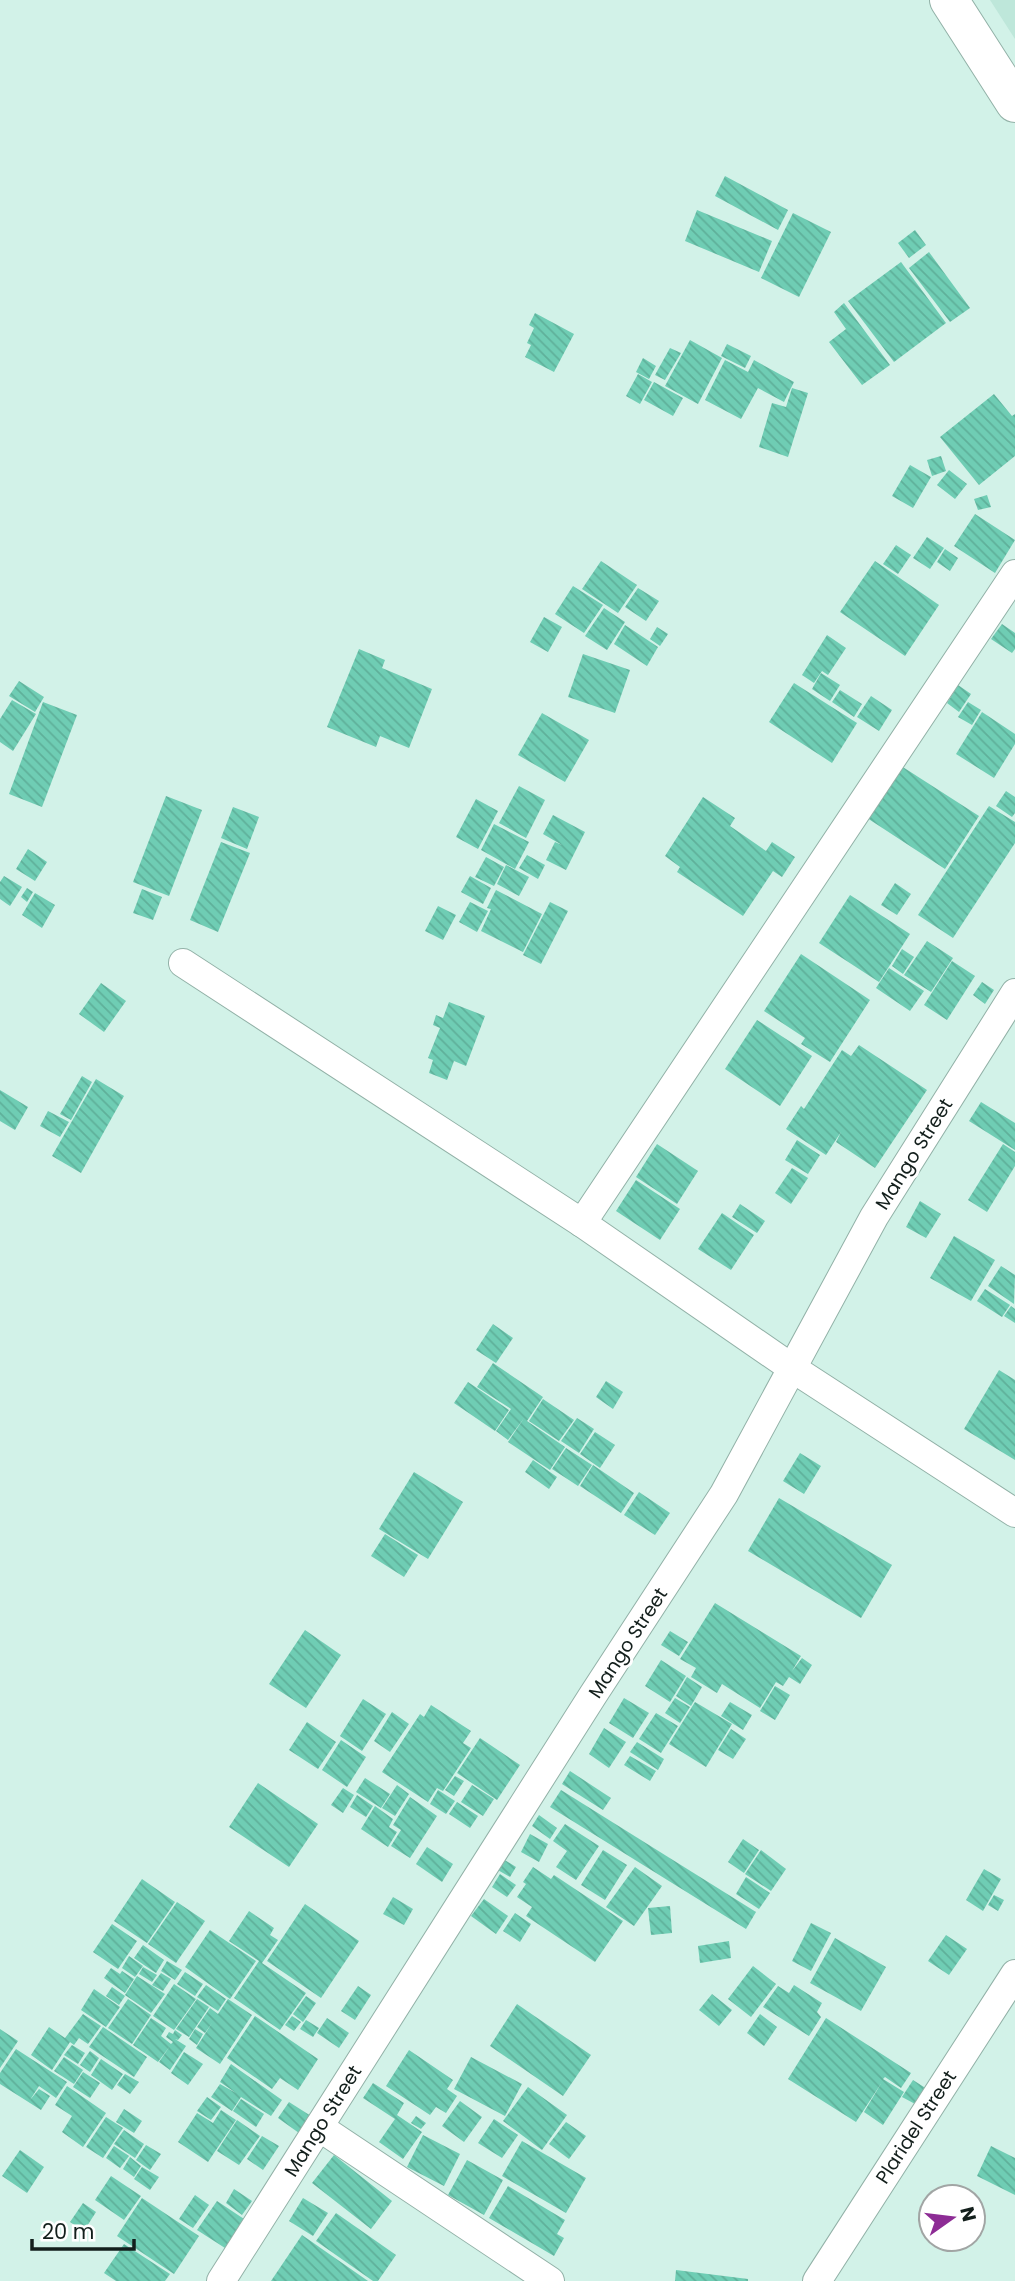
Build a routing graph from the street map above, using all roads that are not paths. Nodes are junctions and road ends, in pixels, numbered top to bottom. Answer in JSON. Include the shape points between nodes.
{"nodes":[{"id":1,"x":949,"y":0,"type":"edge"},
{"id":2,"x":1015,"y":103,"type":"edge"},
{"id":3,"x":1015,"y":574,"type":"edge"},
{"id":4,"x":183,"y":963,"type":"dead end"},
{"id":5,"x":1015,"y":993,"type":"edge"},
{"id":6,"x":582,"y":1223,"type":"junction"},
{"id":7,"x":792,"y":1368,"type":"junction"},
{"id":8,"x":1015,"y":1513,"type":"edge"},
{"id":9,"x":1015,"y":1974,"type":"edge"},
{"id":10,"x":319,"y":2127,"type":"junction"},
{"id":11,"x":221,"y":2281,"type":"edge"},
{"id":12,"x":550,"y":2281,"type":"edge"},
{"id":13,"x":817,"y":2281,"type":"edge"}],
"edges":[{"from":1,"to":2,"type":"main road"},
{"from":3,"to":6,"type":"street"},
{"from":4,"to":6,"type":"street"},
{"from":5,"to":7,"type":"street","name":"Mango Street","via":[[874,1217]]},
{"from":6,"to":7,"type":"street"},
{"from":7,"to":8,"type":"street"},
{"from":7,"to":10,"type":"street","name":"Mango Street","via":[[724,1494]]},
{"from":9,"to":13,"type":"street","name":"Plaridel Street"},
{"from":10,"to":11,"type":"street","name":"Mango Street"},
{"from":10,"to":12,"type":"street"}]}
